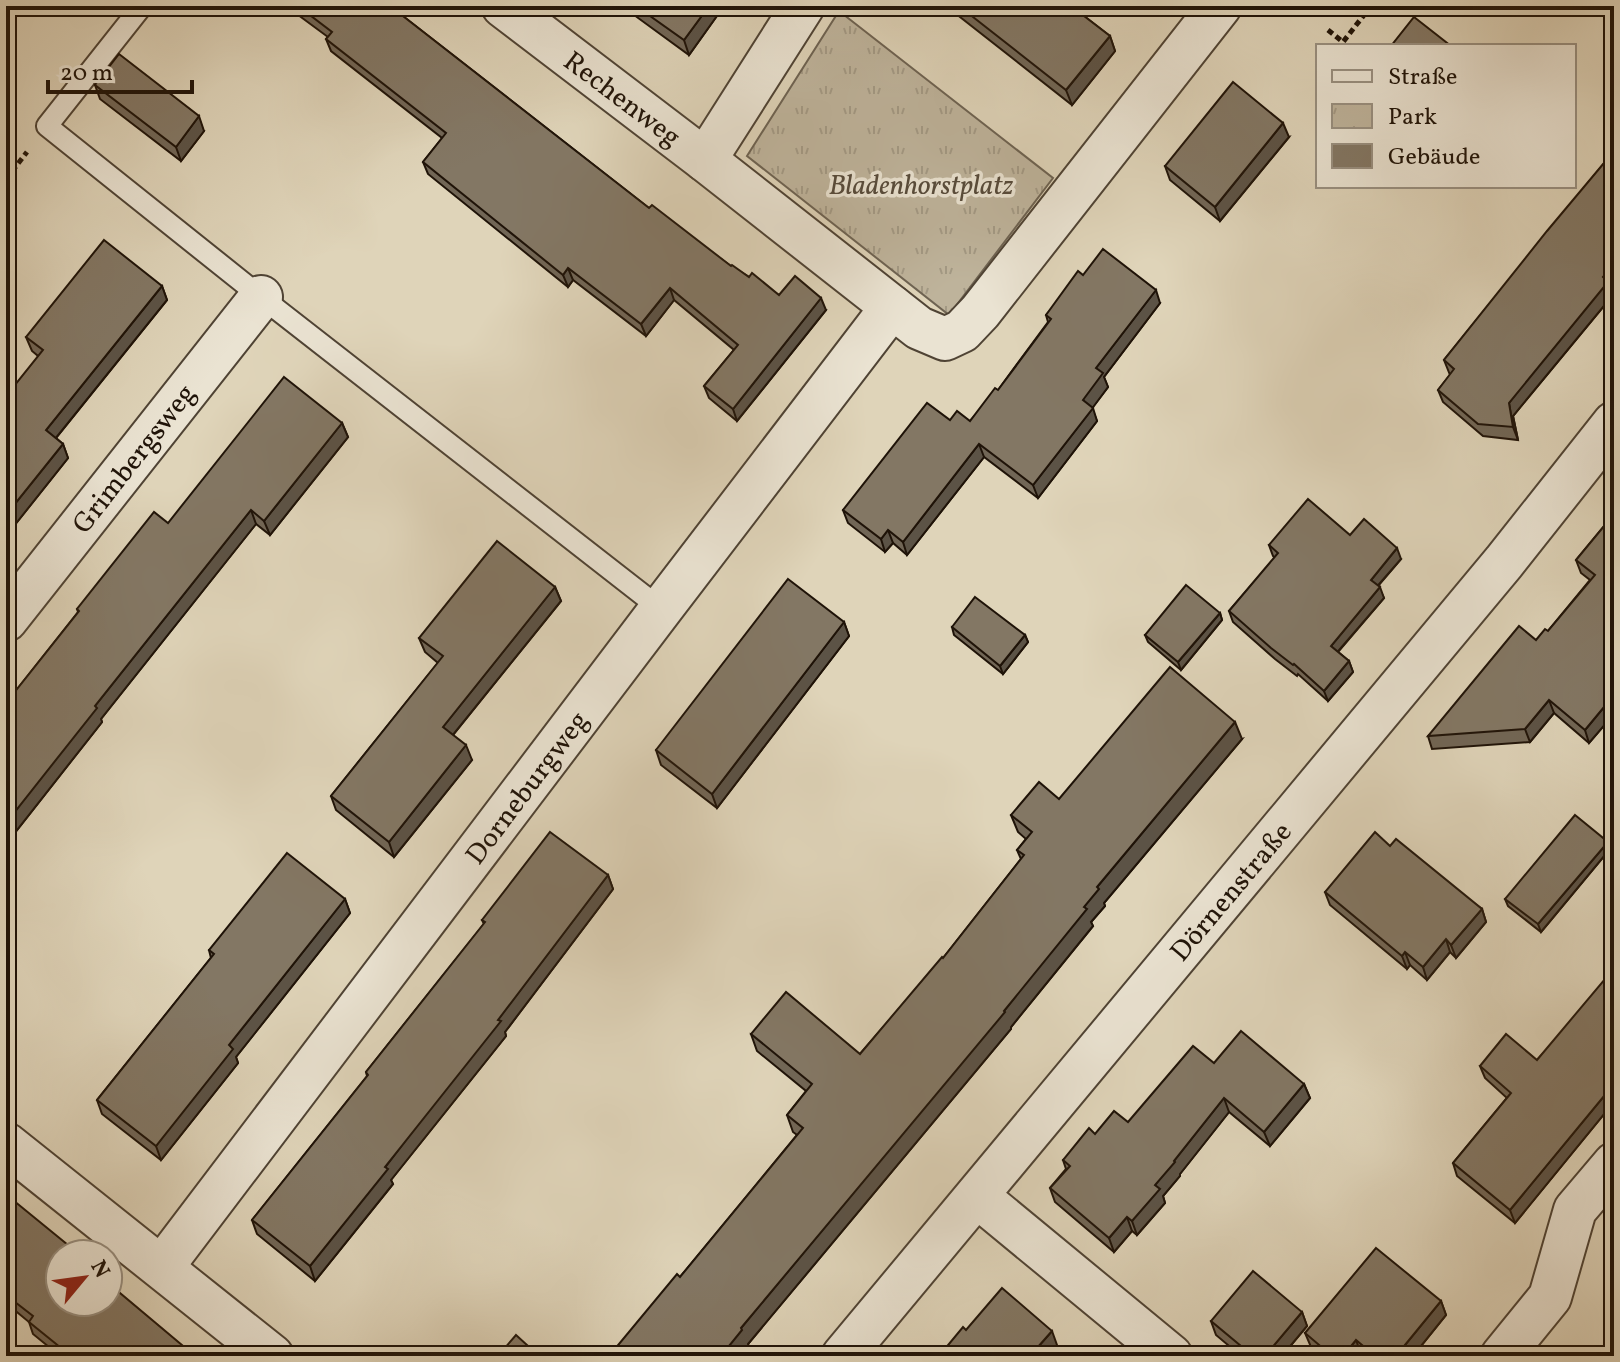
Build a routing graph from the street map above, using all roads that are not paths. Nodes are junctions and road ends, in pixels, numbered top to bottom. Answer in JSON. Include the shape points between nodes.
{"nodes":[{"id":1,"x":142,"y":6,"type":"edge"},
{"id":2,"x":503,"y":6,"type":"edge"},
{"id":3,"x":803,"y":6,"type":"edge"},
{"id":4,"x":1220,"y":6,"type":"edge"},
{"id":5,"x":705,"y":160,"type":"junction"},
{"id":6,"x":261,"y":297,"type":"junction"},
{"id":7,"x":892,"y":307,"type":"junction"},
{"id":8,"x":1614,"y":423,"type":"edge"},
{"id":9,"x":661,"y":609,"type":"junction"},
{"id":10,"x":6,"y":620,"type":"edge"},
{"id":11,"x":6,"y":1144,"type":"edge"},
{"id":12,"x":1614,"y":1164,"type":"edge"},
{"id":13,"x":977,"y":1196,"type":"junction"},
{"id":14,"x":162,"y":1267,"type":"junction"},
{"id":15,"x":272,"y":1356,"type":"edge"},
{"id":16,"x":843,"y":1356,"type":"edge"},
{"id":17,"x":1171,"y":1356,"type":"edge"},
{"id":18,"x":1502,"y":1356,"type":"edge"}],
"edges":[{"from":1,"to":6,"type":"lane","via":[[47,126]]},
{"from":2,"to":5,"type":"street","name":"Rechenweg"},
{"from":3,"to":5,"type":"street"},
{"from":4,"to":7,"type":"street","via":[[962,331],[945,339],[919,328]]},
{"from":5,"to":7,"type":"street"},
{"from":6,"to":9,"type":"lane"},
{"from":6,"to":10,"type":"street","name":"Grimbergsweg"},
{"from":7,"to":9,"type":"street","name":"Dorneburgweg"},
{"from":8,"to":13,"type":"street","name":"Dörnenstraße"},
{"from":9,"to":14,"type":"street","name":"Dorneburgweg"},
{"from":11,"to":14,"type":"street"},
{"from":12,"to":18,"type":"street","via":[[1575,1210],[1550,1297]]},
{"from":13,"to":16,"type":"street","name":"Dörnenstraße"},
{"from":13,"to":17,"type":"street"},
{"from":14,"to":15,"type":"street"}]}
